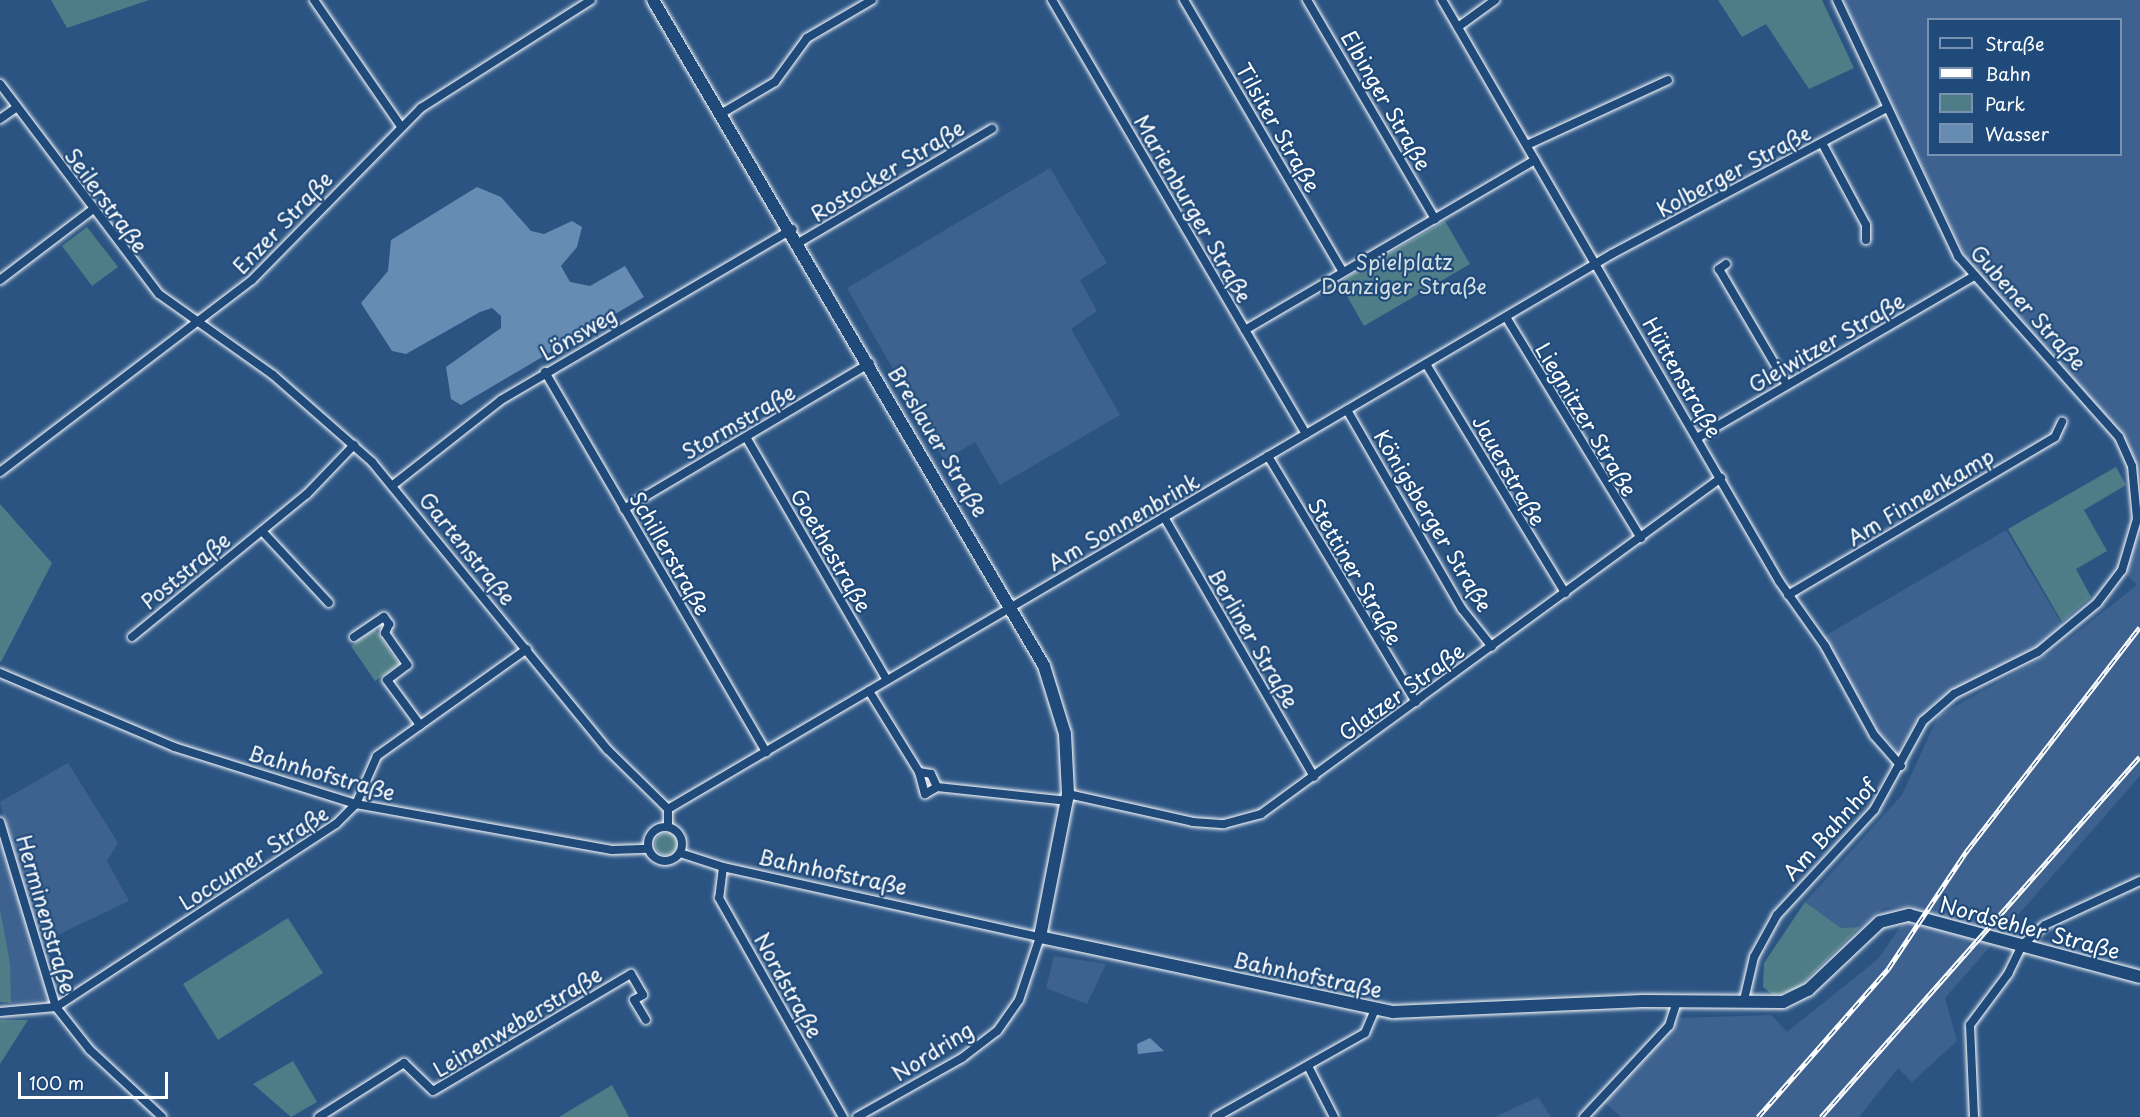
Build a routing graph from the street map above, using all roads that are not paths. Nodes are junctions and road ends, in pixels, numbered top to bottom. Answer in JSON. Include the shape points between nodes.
{"nodes":[{"id":1,"x":591,"y":0,"type":"edge"},
{"id":2,"x":653,"y":0,"type":"edge"},
{"id":3,"x":872,"y":0,"type":"edge"},
{"id":4,"x":1052,"y":0,"type":"edge"},
{"id":5,"x":1184,"y":0,"type":"edge"},
{"id":6,"x":1307,"y":0,"type":"edge"},
{"id":7,"x":1442,"y":0,"type":"edge"},
{"id":8,"x":1495,"y":0,"type":"edge"},
{"id":9,"x":1837,"y":0,"type":"edge"},
{"id":10,"x":318,"y":1,"type":"edge"},
{"id":11,"x":1458,"y":27,"type":"junction"},
{"id":12,"x":1668,"y":80,"type":"dead end"},
{"id":13,"x":0,"y":84,"type":"edge"},
{"id":14,"x":17,"y":107,"type":"junction"},
{"id":15,"x":1887,"y":108,"type":"junction"},
{"id":16,"x":724,"y":112,"type":"junction"},
{"id":17,"x":0,"y":119,"type":"edge"},
{"id":18,"x":400,"y":125,"type":"junction"},
{"id":19,"x":992,"y":129,"type":"dead end"},
{"id":20,"x":1822,"y":143,"type":"junction"},
{"id":21,"x":1527,"y":145,"type":"junction"},
{"id":22,"x":1535,"y":160,"type":"junction"},
{"id":23,"x":92,"y":210,"type":"junction"},
{"id":24,"x":1435,"y":219,"type":"junction"},
{"id":25,"x":792,"y":229,"type":"junction"},
{"id":26,"x":1866,"y":240,"type":"dead end"},
{"id":27,"x":800,"y":242,"type":"junction"},
{"id":28,"x":1596,"y":264,"type":"junction"},
{"id":29,"x":1726,"y":264,"type":"dead end"},
{"id":30,"x":1343,"y":272,"type":"junction"},
{"id":31,"x":1973,"y":277,"type":"junction"},
{"id":32,"x":0,"y":280,"type":"edge"},
{"id":33,"x":1506,"y":317,"type":"junction"},
{"id":34,"x":198,"y":326,"type":"junction"},
{"id":35,"x":1245,"y":330,"type":"junction"},
{"id":36,"x":870,"y":363,"type":"junction"},
{"id":37,"x":1426,"y":364,"type":"junction"},
{"id":38,"x":545,"y":372,"type":"junction"},
{"id":39,"x":1787,"y":385,"type":"junction"},
{"id":40,"x":1347,"y":410,"type":"junction"},
{"id":41,"x":2062,"y":422,"type":"dead end"},
{"id":42,"x":1306,"y":434,"type":"junction"},
{"id":43,"x":746,"y":437,"type":"junction"},
{"id":44,"x":1697,"y":438,"type":"junction"},
{"id":45,"x":354,"y":446,"type":"junction"},
{"id":46,"x":1268,"y":456,"type":"junction"},
{"id":47,"x":2136,"y":464,"type":"edge"},
{"id":48,"x":0,"y":472,"type":"edge"},
{"id":49,"x":1721,"y":478,"type":"junction"},
{"id":50,"x":393,"y":485,"type":"junction"},
{"id":51,"x":624,"y":509,"type":"junction"},
{"id":52,"x":1164,"y":518,"type":"junction"},
{"id":53,"x":262,"y":531,"type":"junction"},
{"id":54,"x":1641,"y":538,"type":"junction"},
{"id":55,"x":1565,"y":593,"type":"junction"},
{"id":56,"x":1788,"y":595,"type":"junction"},
{"id":57,"x":329,"y":603,"type":"dead end"},
{"id":58,"x":1013,"y":606,"type":"junction"},
{"id":59,"x":132,"y":637,"type":"dead end"},
{"id":60,"x":354,"y":637,"type":"dead end"},
{"id":61,"x":1492,"y":646,"type":"junction"},
{"id":62,"x":527,"y":649,"type":"junction"},
{"id":63,"x":0,"y":673,"type":"edge"},
{"id":64,"x":887,"y":680,"type":"junction"},
{"id":65,"x":869,"y":691,"type":"junction"},
{"id":66,"x":1416,"y":702,"type":"junction"},
{"id":67,"x":420,"y":725,"type":"junction"},
{"id":68,"x":766,"y":752,"type":"junction"},
{"id":69,"x":1901,"y":766,"type":"junction"},
{"id":70,"x":919,"y":772,"type":"junction"},
{"id":71,"x":1314,"y":777,"type":"junction"},
{"id":72,"x":938,"y":787,"type":"junction"},
{"id":73,"x":1068,"y":798,"type":"junction"},
{"id":74,"x":356,"y":804,"type":"junction"},
{"id":75,"x":668,"y":809,"type":"junction"},
{"id":76,"x":0,"y":822,"type":"edge"},
{"id":77,"x":668,"y":827,"type":"junction"},
{"id":78,"x":648,"y":849,"type":"junction"},
{"id":79,"x":680,"y":853,"type":"junction"},
{"id":80,"x":723,"y":867,"type":"junction"},
{"id":81,"x":2140,"y":881,"type":"edge"},
{"id":82,"x":1910,"y":915,"type":"joint"},
{"id":83,"x":1040,"y":937,"type":"junction"},
{"id":84,"x":2022,"y":945,"type":"junction"},
{"id":85,"x":2140,"y":977,"type":"edge"},
{"id":86,"x":1744,"y":1000,"type":"junction"},
{"id":87,"x":1677,"y":1002,"type":"junction"},
{"id":88,"x":56,"y":1007,"type":"junction"},
{"id":89,"x":1375,"y":1010,"type":"junction"},
{"id":90,"x":0,"y":1012,"type":"edge"},
{"id":91,"x":646,"y":1020,"type":"dead end"},
{"id":92,"x":1308,"y":1066,"type":"junction"},
{"id":93,"x":162,"y":1117,"type":"edge"},
{"id":94,"x":319,"y":1117,"type":"edge"},
{"id":95,"x":843,"y":1117,"type":"edge"},
{"id":96,"x":856,"y":1117,"type":"edge"},
{"id":97,"x":1216,"y":1117,"type":"edge"},
{"id":98,"x":1334,"y":1117,"type":"edge"},
{"id":99,"x":1584,"y":1117,"type":"edge"},
{"id":100,"x":1974,"y":1117,"type":"edge"}],
"edges":[{"from":1,"to":18,"type":"street","name":"Enzer Straße","via":[[447,88]]},
{"from":2,"to":16,"type":"main road","name":"Breslauer Straße"},
{"from":3,"to":16,"type":"street","via":[[812,35],[775,82]]},
{"from":4,"to":35,"type":"street","name":"Marienburger Straße"},
{"from":5,"to":30,"type":"street","name":"Tilsiter Straße"},
{"from":6,"to":24,"type":"street","name":"Elbinger Straße"},
{"from":7,"to":11,"type":"street","name":"Hüttenstraße"},
{"from":8,"to":11,"type":"street"},
{"from":9,"to":15,"type":"street","name":"Gubener Straße"},
{"from":10,"to":18,"type":"street"},
{"from":11,"to":21,"type":"street","name":"Hüttenstraße"},
{"from":12,"to":21,"type":"street"},
{"from":13,"to":14,"type":"street","name":"Seilerstraße"},
{"from":14,"to":17,"type":"street"},
{"from":14,"to":23,"type":"street","name":"Seilerstraße"},
{"from":15,"to":20,"type":"street","name":"Kolberger Straße"},
{"from":15,"to":31,"type":"street","name":"Gubener Straße","via":[[1942,227]]},
{"from":16,"to":25,"type":"main road","name":"Breslauer Straße"},
{"from":18,"to":34,"type":"street","name":"Enzer Straße","via":[[276,258]]},
{"from":19,"to":27,"type":"street","name":"Rostocker Straße"},
{"from":20,"to":26,"type":"street","via":[[1866,225]]},
{"from":20,"to":28,"type":"street","name":"Kolberger Straße"},
{"from":21,"to":22,"type":"street","name":"Hüttenstraße"},
{"from":22,"to":24,"type":"street"},
{"from":22,"to":28,"type":"street","name":"Hüttenstraße"},
{"from":23,"to":32,"type":"street"},
{"from":23,"to":34,"type":"street","name":"Seilerstraße","via":[[159,294]]},
{"from":24,"to":30,"type":"street"},
{"from":25,"to":27,"type":"main road","name":"Breslauer Straße"},
{"from":25,"to":38,"type":"street","name":"Lönsweg"},
{"from":27,"to":36,"type":"main road","name":"Breslauer Straße"},
{"from":28,"to":33,"type":"street","name":"Am Sonnenbrink"},
{"from":28,"to":44,"type":"street","name":"Hüttenstraße"},
{"from":29,"to":39,"type":"street","via":[[1719,268]]},
{"from":30,"to":35,"type":"street"},
{"from":31,"to":39,"type":"street","name":"Gleiwitzer Straße"},
{"from":31,"to":47,"type":"street","name":"Gubener Straße","via":[[2100,412]]},
{"from":33,"to":37,"type":"street","name":"Am Sonnenbrink"},
{"from":33,"to":54,"type":"street","name":"Liegnitzer Straße"},
{"from":34,"to":45,"type":"street","name":"Gartenstraße","via":[[273,375]]},
{"from":34,"to":48,"type":"street","name":"Enzer Straße"},
{"from":35,"to":42,"type":"street","name":"Marienburger Straße"},
{"from":36,"to":43,"type":"street","name":"Stormstraße"},
{"from":36,"to":58,"type":"main road","name":"Breslauer Straße"},
{"from":37,"to":40,"type":"street","name":"Am Sonnenbrink"},
{"from":37,"to":55,"type":"street","name":"Jauerstraße"},
{"from":38,"to":50,"type":"street","name":"Lönsweg","via":[[466,424]]},
{"from":38,"to":51,"type":"street","name":"Schillerstraße"},
{"from":39,"to":44,"type":"street","name":"Gleiwitzer Straße"},
{"from":40,"to":42,"type":"street","name":"Am Sonnenbrink"},
{"from":40,"to":61,"type":"street","name":"Königsberger Straße","via":[[1462,609]]},
{"from":41,"to":56,"type":"street","name":"Am Finnenkamp","via":[[2055,437]]},
{"from":42,"to":46,"type":"street","name":"Am Sonnenbrink"},
{"from":43,"to":51,"type":"street","name":"Stormstraße"},
{"from":43,"to":64,"type":"street","name":"Goethestraße"},
{"from":44,"to":49,"type":"street","name":"Hüttenstraße"},
{"from":45,"to":50,"type":"street","name":"Gartenstraße"},
{"from":45,"to":53,"type":"street","name":"Poststraße"},
{"from":46,"to":52,"type":"street","name":"Am Sonnenbrink"},
{"from":46,"to":66,"type":"street","name":"Stettiner Straße"},
{"from":47,"to":69,"type":"street","name":"Am Bahnhof","via":[[2136,529],[2111,588],[2038,652],[1937,707],[1914,737]]},
{"from":49,"to":54,"type":"street","name":"Glatzer Straße"},
{"from":49,"to":56,"type":"street","name":"Hüttenstraße"},
{"from":50,"to":62,"type":"street","name":"Gartenstraße"},
{"from":51,"to":68,"type":"street","name":"Schillerstraße"},
{"from":52,"to":58,"type":"street","name":"Am Sonnenbrink"},
{"from":52,"to":71,"type":"street","name":"Berliner Straße"},
{"from":53,"to":57,"type":"street","name":"Poststraße"},
{"from":53,"to":59,"type":"street","name":"Poststraße"},
{"from":54,"to":55,"type":"street","name":"Glatzer Straße"},
{"from":55,"to":61,"type":"street","name":"Glatzer Straße"},
{"from":56,"to":69,"type":"street","name":"Hüttenstraße","via":[[1825,646],[1874,735]]},
{"from":58,"to":64,"type":"street","name":"Am Sonnenbrink"},
{"from":58,"to":73,"type":"main road","name":"Breslauer Straße","via":[[1058,701]]},
{"from":60,"to":67,"type":"street","via":[[384,617],[389,624],[385,633],[407,665],[387,680]]},
{"from":61,"to":66,"type":"street","name":"Glatzer Straße"},
{"from":62,"to":67,"type":"street","name":"Loccumer Straße"},
{"from":62,"to":75,"type":"street","name":"Gartenstraße","via":[[608,750]]},
{"from":63,"to":74,"type":"street","name":"Bahnhofstraße","via":[[174,747]]},
{"from":64,"to":65,"type":"street","name":"Am Sonnenbrink"},
{"from":65,"to":68,"type":"street","name":"Am Sonnenbrink"},
{"from":65,"to":70,"type":"street"},
{"from":66,"to":71,"type":"street","name":"Glatzer Straße"},
{"from":67,"to":74,"type":"street","name":"Loccumer Straße","via":[[377,756]]},
{"from":68,"to":75,"type":"street","name":"Am Sonnenbrink"},
{"from":69,"to":86,"type":"street","name":"Am Bahnhof","via":[[1874,810],[1777,915],[1754,957]]},
{"from":70,"to":72,"type":"street","via":[[931,774]]},
{"from":70,"to":72,"type":"street","via":[[925,794]]},
{"from":71,"to":73,"type":"street","name":"Glatzer Straße","via":[[1261,814],[1224,824]]},
{"from":72,"to":73,"type":"street","name":"Glatzer Straße"},
{"from":73,"to":83,"type":"main road","name":"Breslauer Straße"},
{"from":74,"to":78,"type":"street","name":"Bahnhofstraße","via":[[612,850]]},
{"from":74,"to":88,"type":"street","name":"Loccumer Straße","via":[[336,824]]},
{"from":75,"to":77,"type":"street"},
{"from":76,"to":88,"type":"street","name":"Herminenstraße"},
{"from":77,"to":78,"type":"street","via":[[652,832]]},
{"from":77,"to":79,"type":"street","via":[[681,837]]},
{"from":78,"to":79,"type":"street","via":[[666,861]]},
{"from":79,"to":80,"type":"street","name":"Bahnhofstraße"},
{"from":80,"to":83,"type":"street","name":"Bahnhofstraße"},
{"from":80,"to":95,"type":"street","name":"Nordstraße","via":[[719,898]]},
{"from":81,"to":84,"type":"street","via":[[2045,925]]},
{"from":82,"to":84,"type":"main road","name":"Nordsehler Straße"},
{"from":82,"to":86,"type":"main road","name":"Bahnhofstraße","via":[[1880,922],[1796,997]]},
{"from":83,"to":89,"type":"main road","name":"Bahnhofstraße"},
{"from":83,"to":96,"type":"street","name":"Nordring","via":[[1019,1000],[998,1030],[962,1058]]},
{"from":84,"to":85,"type":"main road","name":"Nordsehler Straße"},
{"from":84,"to":100,"type":"street","via":[[1967,1036]]},
{"from":86,"to":87,"type":"main road","name":"Bahnhofstraße"},
{"from":87,"to":89,"type":"main road","name":"Bahnhofstraße"},
{"from":87,"to":99,"type":"street","via":[[1664,1031]]},
{"from":88,"to":90,"type":"street"},
{"from":88,"to":93,"type":"street","name":"Herminenstraße","via":[[90,1050]]},
{"from":89,"to":92,"type":"street","via":[[1365,1033]]},
{"from":91,"to":94,"type":"street","name":"Leinenweberstraße","via":[[634,1000],[643,995],[631,974],[433,1091],[404,1063]]},
{"from":92,"to":97,"type":"street"},
{"from":92,"to":98,"type":"street"}]}
